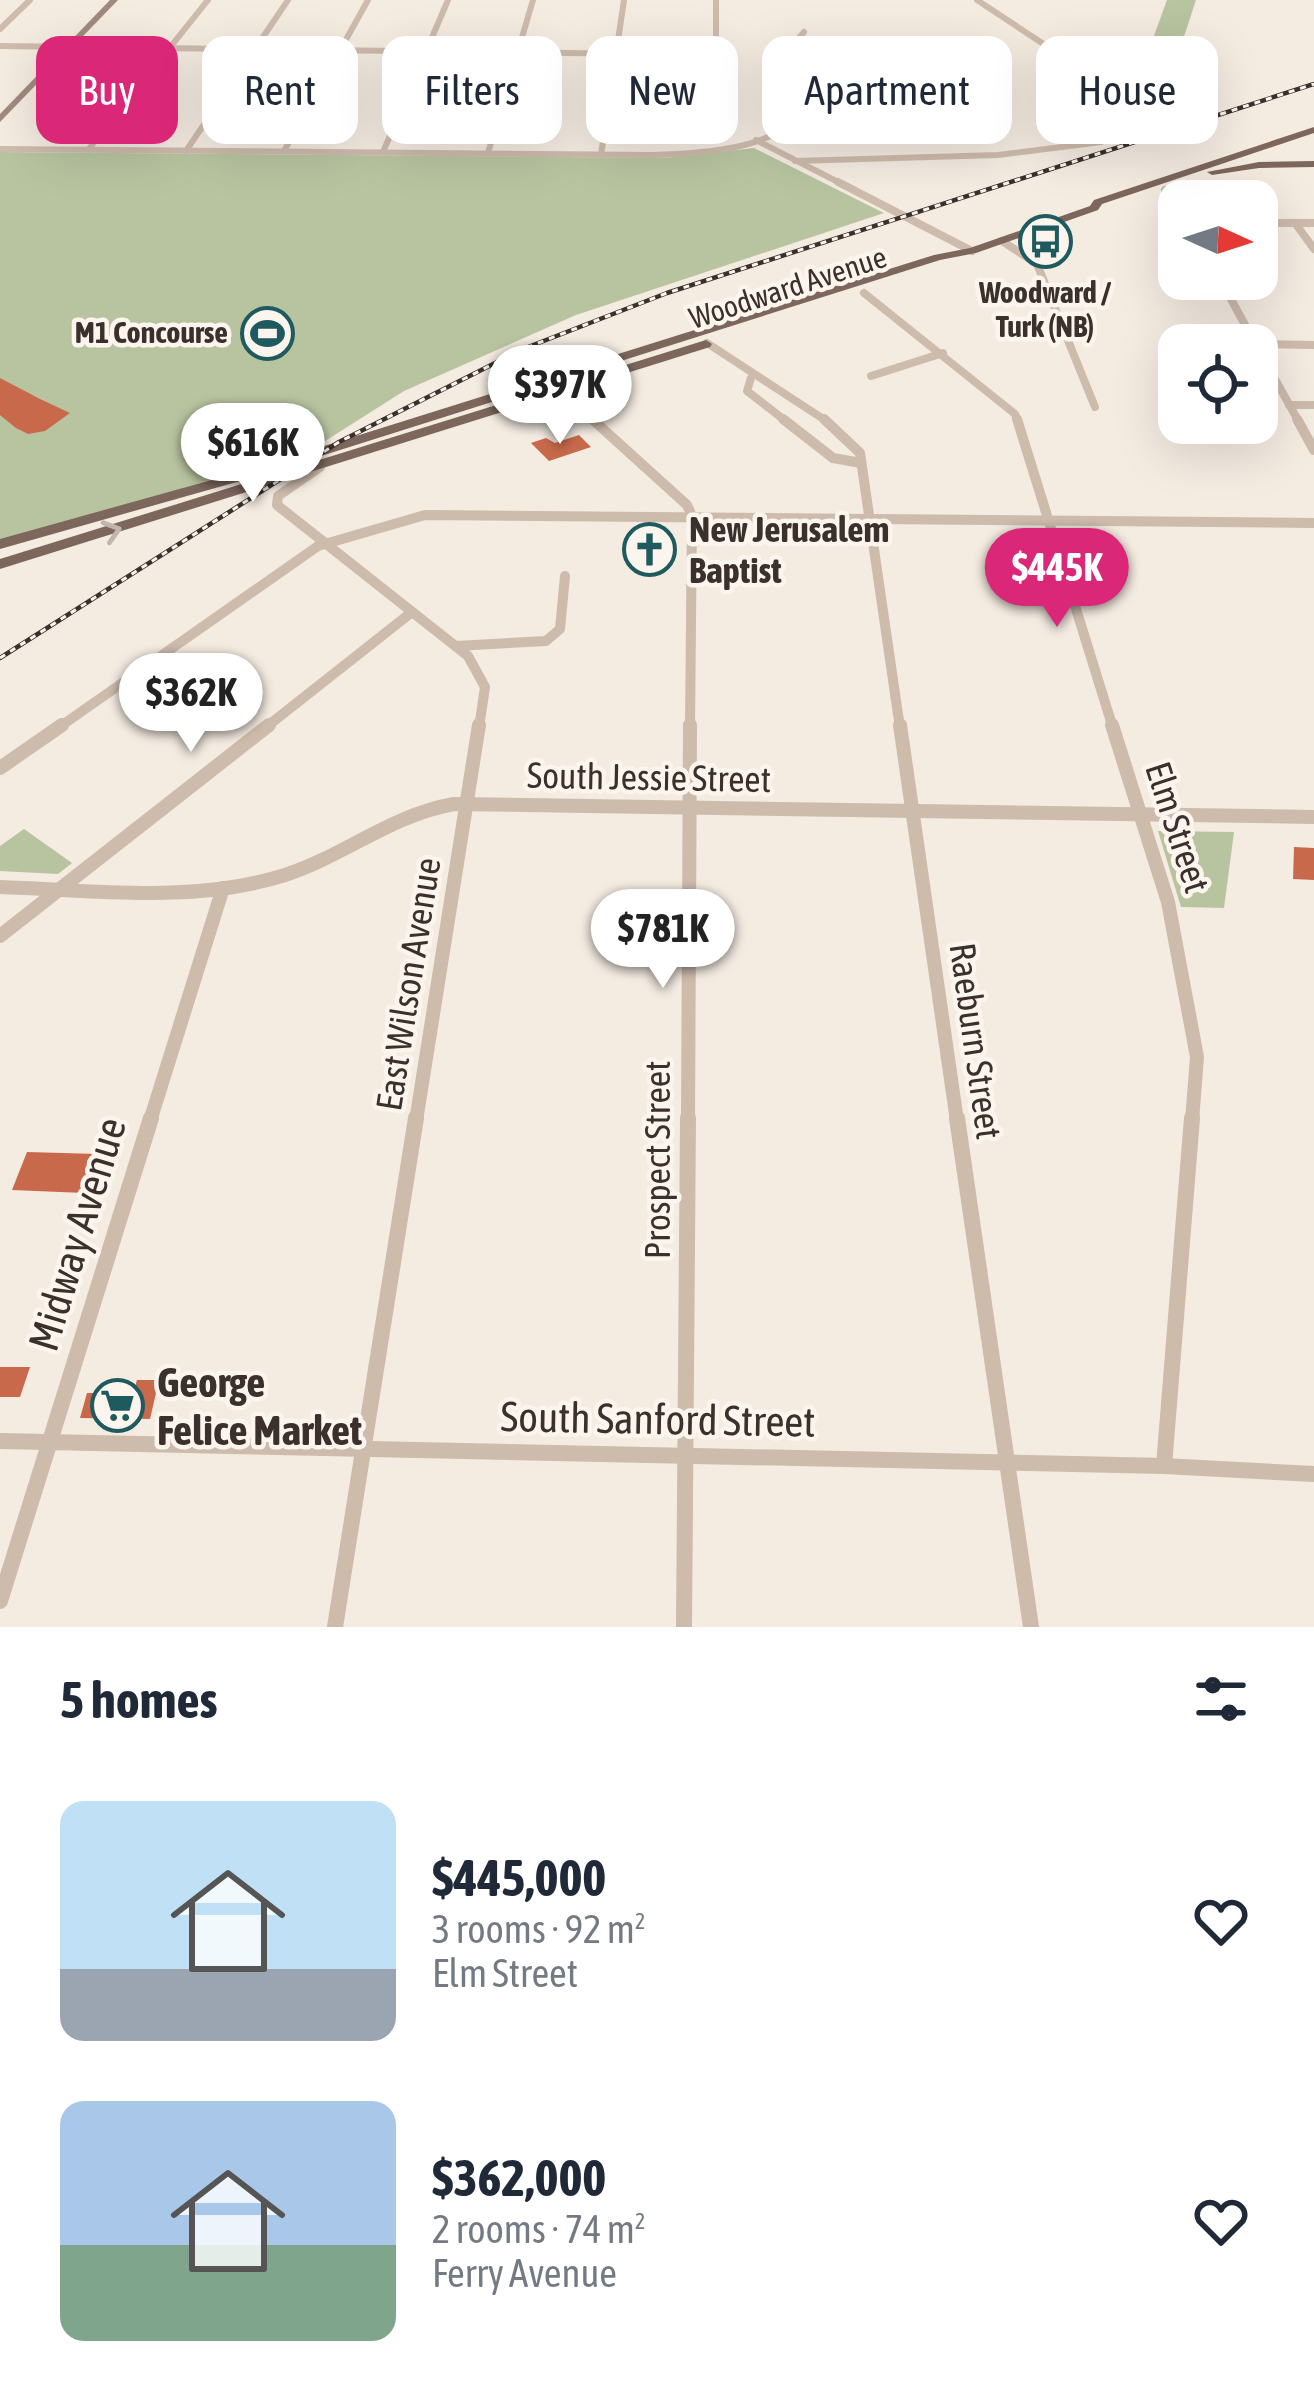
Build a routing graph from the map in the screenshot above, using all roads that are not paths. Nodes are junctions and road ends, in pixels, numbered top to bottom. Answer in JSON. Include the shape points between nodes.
{"nodes":[{"id":1,"x":30,"y":0,"type":"edge"},
{"id":2,"x":114,"y":0,"type":"edge"},
{"id":3,"x":208,"y":0,"type":"edge"},
{"id":4,"x":288,"y":0,"type":"edge"},
{"id":5,"x":368,"y":0,"type":"edge"},
{"id":6,"x":448,"y":0,"type":"edge"},
{"id":7,"x":533,"y":0,"type":"edge"},
{"id":8,"x":624,"y":0,"type":"edge"},
{"id":9,"x":716,"y":0,"type":"edge"},
{"id":10,"x":977,"y":0,"type":"edge"},
{"id":11,"x":0,"y":28,"type":"edge"},
{"id":12,"x":804,"y":32,"type":"dead end"},
{"id":13,"x":81,"y":36,"type":"edge"},
{"id":14,"x":264,"y":36,"type":"edge"},
{"id":15,"x":348,"y":36,"type":"edge"},
{"id":16,"x":432,"y":36,"type":"edge"},
{"id":17,"x":523,"y":36,"type":"edge"},
{"id":18,"x":619,"y":36,"type":"edge"},
{"id":19,"x":719,"y":36,"type":"edge"},
{"id":20,"x":178,"y":38,"type":"edge"},
{"id":21,"x":0,"y":46,"type":"edge"},
{"id":22,"x":36,"y":47,"type":"edge"},
{"id":23,"x":36,"y":88,"type":"edge"},
{"id":24,"x":0,"y":123,"type":"edge"},
{"id":25,"x":202,"y":127,"type":"edge"},
{"id":26,"x":1308,"y":132,"type":"edge"},
{"id":27,"x":756,"y":140,"type":"junction"},
{"id":28,"x":93,"y":144,"type":"edge"},
{"id":29,"x":288,"y":144,"type":"edge"},
{"id":30,"x":386,"y":144,"type":"edge"},
{"id":31,"x":491,"y":144,"type":"edge"},
{"id":32,"x":603,"y":144,"type":"edge"},
{"id":33,"x":0,"y":149,"type":"edge"},
{"id":34,"x":88,"y":150,"type":"junction"},
{"id":35,"x":186,"y":151,"type":"junction"},
{"id":36,"x":284,"y":152,"type":"junction"},
{"id":37,"x":383,"y":152,"type":"junction"},
{"id":38,"x":488,"y":154,"type":"junction"},
{"id":39,"x":601,"y":155,"type":"junction"},
{"id":40,"x":795,"y":161,"type":"junction"},
{"id":41,"x":1274,"y":164,"type":"junction"},
{"id":42,"x":1314,"y":164,"type":"edge"},
{"id":43,"x":1192,"y":180,"type":"edge"},
{"id":44,"x":1158,"y":192,"type":"edge"},
{"id":45,"x":1094,"y":208,"type":"junction"},
{"id":46,"x":1278,"y":223,"type":"edge"},
{"id":47,"x":1295,"y":223,"type":"junction"},
{"id":48,"x":1313,"y":224,"type":"edge"},
{"id":49,"x":1002,"y":242,"type":"junction"},
{"id":50,"x":1314,"y":249,"type":"edge"},
{"id":51,"x":972,"y":251,"type":"junction"},
{"id":52,"x":864,"y":292,"type":"junction"},
{"id":53,"x":758,"y":314,"type":"junction"},
{"id":54,"x":707,"y":344,"type":"junction"},
{"id":55,"x":1278,"y":345,"type":"edge"},
{"id":56,"x":1314,"y":345,"type":"edge"},
{"id":57,"x":657,"y":346,"type":"junction"},
{"id":58,"x":943,"y":353,"type":"junction"},
{"id":59,"x":871,"y":376,"type":"dead end"},
{"id":60,"x":751,"y":378,"type":"junction"},
{"id":61,"x":1278,"y":385,"type":"edge"},
{"id":62,"x":561,"y":391,"type":"junction"},
{"id":63,"x":1289,"y":405,"type":"junction"},
{"id":64,"x":1314,"y":405,"type":"edge"},
{"id":65,"x":1095,"y":407,"type":"dead end"},
{"id":66,"x":1314,"y":450,"type":"edge"},
{"id":67,"x":861,"y":463,"type":"junction"},
{"id":68,"x":320,"y":467,"type":"junction"},
{"id":69,"x":692,"y":516,"type":"junction"},
{"id":70,"x":869,"y":518,"type":"junction"},
{"id":71,"x":1048,"y":520,"type":"junction"},
{"id":72,"x":1314,"y":524,"type":"edge"},
{"id":73,"x":325,"y":542,"type":"junction"},
{"id":74,"x":0,"y":544,"type":"edge"},
{"id":75,"x":0,"y":564,"type":"edge"},
{"id":76,"x":566,"y":576,"type":"dead end"},
{"id":77,"x":412,"y":612,"type":"junction"},
{"id":78,"x":456,"y":646,"type":"junction"},
{"id":79,"x":0,"y":768,"type":"edge"},
{"id":80,"x":467,"y":804,"type":"junction"},
{"id":81,"x":689,"y":808,"type":"junction"},
{"id":82,"x":912,"y":811,"type":"junction"},
{"id":83,"x":1140,"y":815,"type":"junction"},
{"id":84,"x":1314,"y":817,"type":"edge"},
{"id":85,"x":0,"y":887,"type":"edge"},
{"id":86,"x":59,"y":888,"type":"junction"},
{"id":87,"x":223,"y":888,"type":"junction"},
{"id":88,"x":0,"y":936,"type":"edge"},
{"id":89,"x":0,"y":1441,"type":"edge"},
{"id":90,"x":50,"y":1442,"type":"junction"},
{"id":91,"x":364,"y":1449,"type":"junction"},
{"id":92,"x":685,"y":1456,"type":"junction"},
{"id":93,"x":1007,"y":1463,"type":"junction"},
{"id":94,"x":1164,"y":1466,"type":"junction"},
{"id":95,"x":1314,"y":1474,"type":"edge"},
{"id":96,"x":0,"y":1601,"type":"edge"},
{"id":97,"x":335,"y":1627,"type":"edge"},
{"id":98,"x":684,"y":1627,"type":"edge"},
{"id":99,"x":1031,"y":1627,"type":"edge"}],
"edges":[{"from":1,"to":11,"type":"street"},
{"from":2,"to":13,"type":"street"},
{"from":3,"to":20,"type":"street"},
{"from":4,"to":14,"type":"street"},
{"from":5,"to":15,"type":"street"},
{"from":6,"to":16,"type":"street"},
{"from":7,"to":17,"type":"street"},
{"from":8,"to":18,"type":"street"},
{"from":9,"to":19,"type":"street"},
{"from":10,"to":40,"type":"street","via":[[1157,119],[1101,142],[974,158]]},
{"from":12,"to":27,"type":"street","via":[[801,110]]},
{"from":21,"to":22,"type":"street"},
{"from":23,"to":24,"type":"street"},
{"from":25,"to":35,"type":"street"},
{"from":26,"to":41,"type":"main road","via":[[1256,155]]},
{"from":26,"to":45,"type":"main road","name":"Woodward Avenue"},
{"from":27,"to":39,"type":"street","via":[[689,154]]},
{"from":27,"to":40,"type":"street"},
{"from":28,"to":34,"type":"street"},
{"from":29,"to":36,"type":"street"},
{"from":30,"to":37,"type":"street"},
{"from":31,"to":38,"type":"street"},
{"from":32,"to":39,"type":"street"},
{"from":33,"to":34,"type":"street"},
{"from":34,"to":35,"type":"street"},
{"from":35,"to":36,"type":"street"},
{"from":36,"to":37,"type":"street"},
{"from":37,"to":38,"type":"street"},
{"from":38,"to":39,"type":"street"},
{"from":40,"to":51,"type":"street"},
{"from":41,"to":42,"type":"main road","name":"Woodward Avenue"},
{"from":41,"to":43,"type":"main road","name":"Woodward Avenue"},
{"from":44,"to":45,"type":"main road","name":"Woodward Avenue"},
{"from":45,"to":49,"type":"main road","name":"Woodward Avenue"},
{"from":46,"to":47,"type":"street"},
{"from":47,"to":48,"type":"street"},
{"from":47,"to":50,"type":"street"},
{"from":49,"to":51,"type":"main road","name":"Woodward Avenue"},
{"from":49,"to":65,"type":"street","via":[[1037,264]]},
{"from":51,"to":52,"type":"main road","name":"Woodward Avenue"},
{"from":51,"to":53,"type":"main road","name":"Woodward Avenue"},
{"from":52,"to":54,"type":"main road","name":"Woodward Avenue"},
{"from":52,"to":58,"type":"street","name":"Elm Street"},
{"from":53,"to":54,"type":"main road","via":[[766,319]]},
{"from":53,"to":57,"type":"main road","name":"Woodward Avenue"},
{"from":54,"to":60,"type":"street"},
{"from":54,"to":62,"type":"main road","name":"Woodward Avenue"},
{"from":55,"to":56,"type":"street"},
{"from":57,"to":62,"type":"main road","via":[[551,388]]},
{"from":57,"to":74,"type":"main road","name":"Woodward Avenue"},
{"from":58,"to":59,"type":"street"},
{"from":58,"to":71,"type":"street","name":"Elm Street","via":[[1014,411]]},
{"from":60,"to":67,"type":"street","via":[[773,385],[855,446]]},
{"from":60,"to":67,"type":"street","via":[[749,393],[813,443],[836,460]]},
{"from":61,"to":63,"type":"street"},
{"from":62,"to":68,"type":"main road","name":"Woodward Avenue"},
{"from":62,"to":69,"type":"street"},
{"from":63,"to":64,"type":"street"},
{"from":63,"to":66,"type":"street"},
{"from":67,"to":70,"type":"street","name":"Raeburn Street"},
{"from":68,"to":73,"type":"street","name":"East Wilson Avenue","via":[[275,501]]},
{"from":75,"to":68,"type":"main road","name":"Woodward Avenue","one_way":true},
{"from":69,"to":70,"type":"street"},
{"from":69,"to":73,"type":"street","via":[[439,514]]},
{"from":69,"to":81,"type":"street","name":"Prospect Street"},
{"from":70,"to":71,"type":"street"},
{"from":70,"to":82,"type":"street","name":"Raeburn Street"},
{"from":71,"to":72,"type":"street"},
{"from":71,"to":83,"type":"street","name":"Elm Street"},
{"from":73,"to":77,"type":"street","name":"East Wilson Avenue"},
{"from":73,"to":79,"type":"street"},
{"from":76,"to":78,"type":"street","via":[[560,629],[546,641]]},
{"from":77,"to":78,"type":"street","name":"East Wilson Avenue"},
{"from":77,"to":86,"type":"street"},
{"from":78,"to":80,"type":"street","name":"East Wilson Avenue","via":[[477,665],[485,687]]},
{"from":80,"to":81,"type":"street","name":"South Jessie Street"},
{"from":80,"to":87,"type":"street","name":"South Jessie Street","via":[[409,812],[307,866]]},
{"from":80,"to":91,"type":"street","name":"East Wilson Avenue"},
{"from":81,"to":82,"type":"street","name":"South Jessie Street"},
{"from":81,"to":92,"type":"street","name":"Prospect Street"},
{"from":82,"to":83,"type":"street","name":"South Jessie Street"},
{"from":82,"to":93,"type":"street","name":"Raeburn Street"},
{"from":83,"to":84,"type":"street","name":"South Jessie Street"},
{"from":83,"to":94,"type":"street","name":"Elm Street","via":[[1168,902],[1197,1048]]},
{"from":85,"to":86,"type":"street","name":"South Jessie Street"},
{"from":86,"to":87,"type":"street","name":"South Jessie Street"},
{"from":86,"to":88,"type":"street"},
{"from":87,"to":90,"type":"street","name":"Midway Avenue"},
{"from":89,"to":90,"type":"street","name":"South Sanford Street"},
{"from":90,"to":91,"type":"street","name":"South Sanford Street"},
{"from":90,"to":96,"type":"street","name":"Midway Avenue"},
{"from":91,"to":92,"type":"street","name":"South Sanford Street"},
{"from":91,"to":97,"type":"street","name":"East Wilson Avenue"},
{"from":92,"to":93,"type":"street","name":"South Sanford Street"},
{"from":92,"to":98,"type":"street","name":"Prospect Street"},
{"from":93,"to":94,"type":"street","name":"South Sanford Street"},
{"from":93,"to":99,"type":"street","name":"Raeburn Street"},
{"from":94,"to":95,"type":"street","name":"South Sanford Street"}]}
